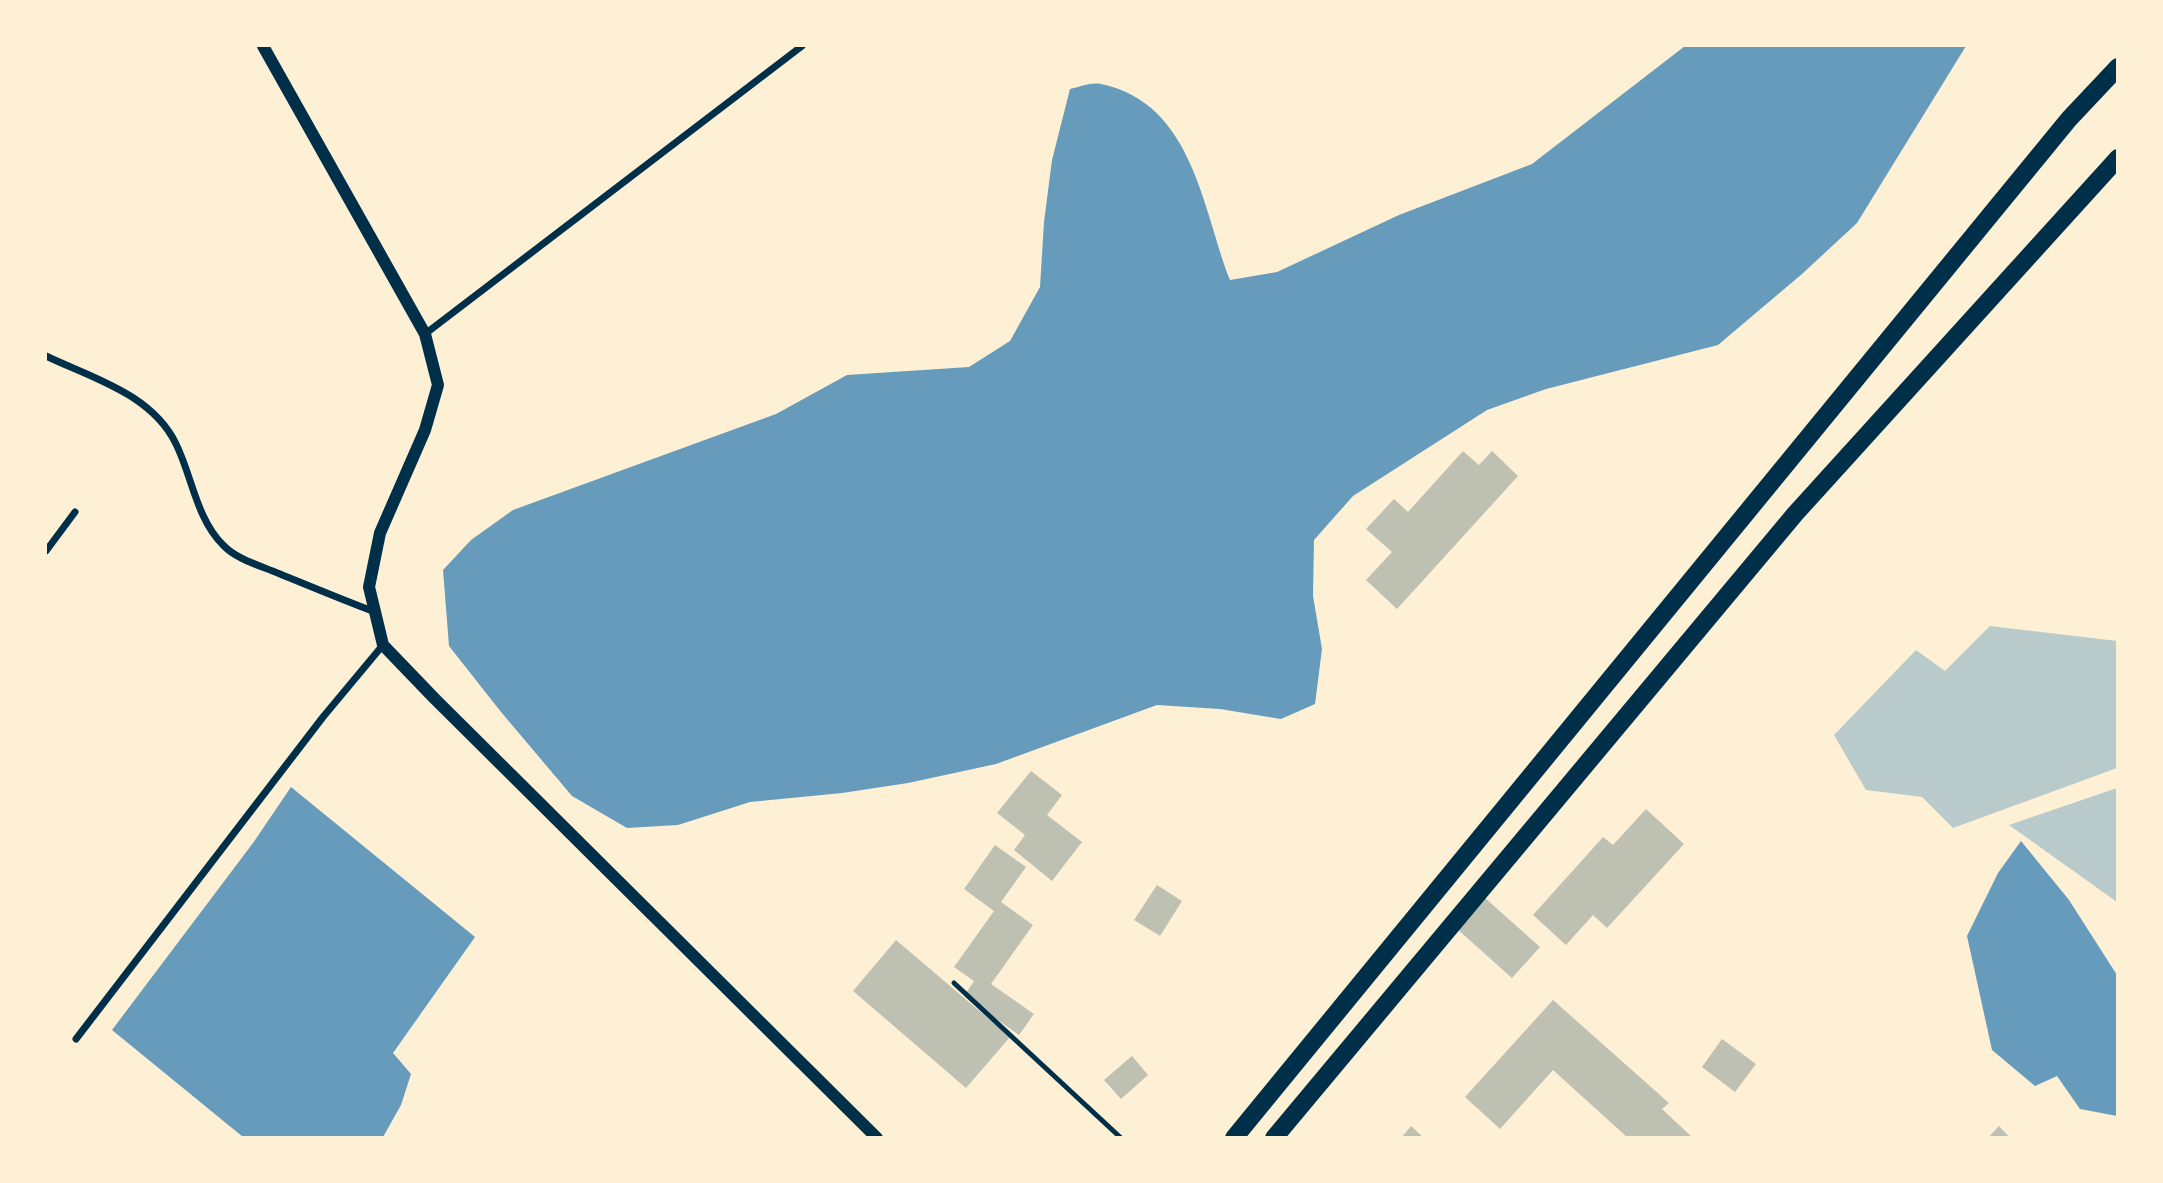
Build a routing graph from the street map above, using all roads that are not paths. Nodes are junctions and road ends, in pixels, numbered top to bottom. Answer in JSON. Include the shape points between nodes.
{"nodes":[{"id":1,"x":263,"y":46,"type":"edge"},
{"id":2,"x":802,"y":46,"type":"edge"},
{"id":3,"x":2118,"y":67,"type":"edge"},
{"id":4,"x":2118,"y":158,"type":"edge"},
{"id":5,"x":425,"y":334,"type":"junction"},
{"id":6,"x":46,"y":356,"type":"edge"},
{"id":7,"x":75,"y":513,"type":"dead end"},
{"id":8,"x":46,"y":551,"type":"edge"},
{"id":9,"x":375,"y":613,"type":"junction"},
{"id":10,"x":383,"y":645,"type":"junction"},
{"id":11,"x":954,"y":983,"type":"dead end"},
{"id":12,"x":76,"y":1039,"type":"dead end"},
{"id":13,"x":877,"y":1138,"type":"edge"},
{"id":14,"x":1121,"y":1138,"type":"edge"},
{"id":15,"x":1234,"y":1138,"type":"edge"},
{"id":16,"x":1274,"y":1138,"type":"edge"}],
"edges":[{"from":1,"to":5,"type":"street"},
{"from":2,"to":5,"type":"street"},
{"from":3,"to":15,"type":"main road","via":[[2069,119]]},
{"from":4,"to":16,"type":"main road","via":[[1795,514]]},
{"from":5,"to":9,"type":"street","via":[[438,385],[425,430],[380,533],[369,587]]},
{"from":6,"to":9,"type":"street","via":[[133,396],[153,412],[176,442],[192,491],[224,546],[245,560]]},
{"from":7,"to":8,"type":"street"},
{"from":9,"to":10,"type":"street"},
{"from":10,"to":12,"type":"street","via":[[323,716]]},
{"from":10,"to":13,"type":"street"},
{"from":11,"to":14,"type":"lane"}]}
